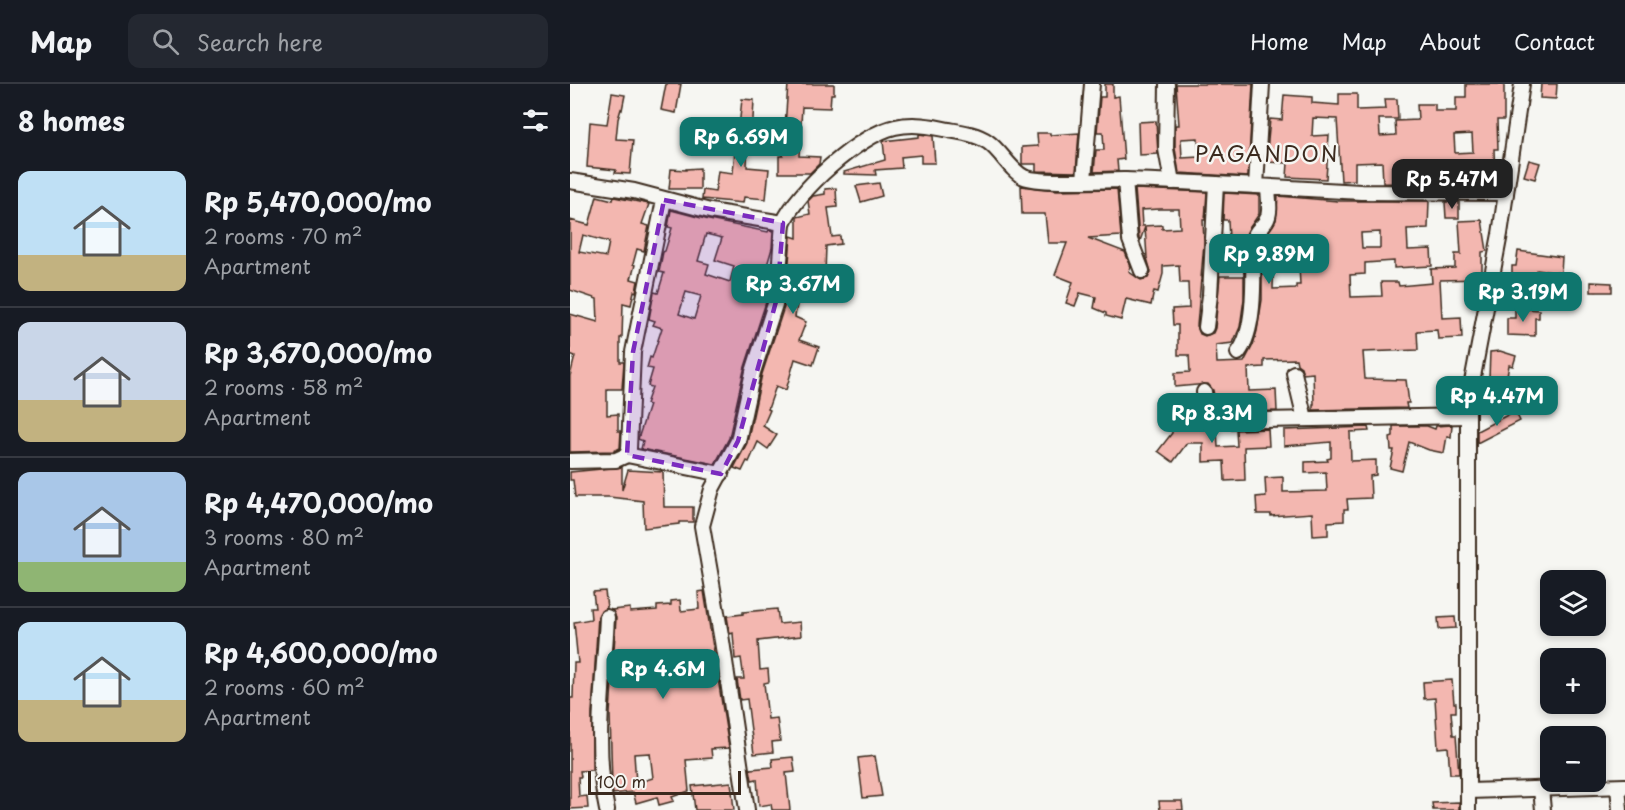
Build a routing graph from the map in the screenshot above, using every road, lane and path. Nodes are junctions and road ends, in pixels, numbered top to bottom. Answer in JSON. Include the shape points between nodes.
{"nodes":[{"id":1,"x":1092,"y":84,"type":"edge"},
{"id":2,"x":1167,"y":84,"type":"edge"},
{"id":3,"x":1262,"y":87,"type":"edge"},
{"id":4,"x":1521,"y":87,"type":"edge"},
{"id":5,"x":1084,"y":180,"type":"junction"},
{"id":6,"x":1125,"y":180,"type":"junction"},
{"id":7,"x":570,"y":181,"type":"edge"},
{"id":8,"x":1172,"y":182,"type":"junction"},
{"id":9,"x":1216,"y":184,"type":"junction"},
{"id":10,"x":1262,"y":186,"type":"junction"},
{"id":11,"x":1506,"y":192,"type":"junction"},
{"id":12,"x":664,"y":200,"type":"junction"},
{"id":13,"x":783,"y":223,"type":"junction"},
{"id":14,"x":1142,"y":271,"type":"dead end"},
{"id":15,"x":1206,"y":327,"type":"dead end"},
{"id":16,"x":1238,"y":353,"type":"dead end"},
{"id":17,"x":1294,"y":373,"type":"dead end"},
{"id":18,"x":1204,"y":392,"type":"dead end"},
{"id":19,"x":1468,"y":416,"type":"junction"},
{"id":20,"x":1305,"y":419,"type":"junction"},
{"id":21,"x":627,"y":455,"type":"junction"},
{"id":22,"x":570,"y":461,"type":"edge"},
{"id":23,"x":721,"y":474,"type":"junction"},
{"id":24,"x":607,"y":617,"type":"dead end"},
{"id":25,"x":1606,"y":787,"type":"edge"},
{"id":26,"x":1622,"y":787,"type":"edge"},
{"id":27,"x":1540,"y":789,"type":"edge"},
{"id":28,"x":1469,"y":791,"type":"junction"},
{"id":29,"x":1541,"y":792,"type":"edge"},
{"id":30,"x":607,"y":810,"type":"edge"},
{"id":31,"x":747,"y":810,"type":"edge"},
{"id":32,"x":1468,"y":810,"type":"edge"},
{"id":33,"x":1543,"y":810,"type":"edge"},
{"id":34,"x":1620,"y":810,"type":"edge"}],
"edges":[{"from":1,"to":5,"type":"street"},
{"from":2,"to":8,"type":"street","via":[[1166,148]]},
{"from":3,"to":10,"type":"street"},
{"from":4,"to":11,"type":"street"},
{"from":5,"to":6,"type":"street"},
{"from":5,"to":13,"type":"street","via":[[1024,177],[988,142],[965,132],[919,124],[895,127],[876,133],[850,150],[817,179]]},
{"from":6,"to":8,"type":"street"},
{"from":6,"to":14,"type":"street","via":[[1130,240]]},
{"from":7,"to":12,"type":"street"},
{"from":8,"to":9,"type":"street"},
{"from":9,"to":10,"type":"street"},
{"from":9,"to":15,"type":"street"},
{"from":10,"to":11,"type":"street","via":[[1361,192]]},
{"from":10,"to":16,"type":"street","via":[[1269,214],[1255,232],[1254,291],[1246,340]]},
{"from":11,"to":19,"type":"street"},
{"from":12,"to":13,"type":"street"},
{"from":12,"to":21,"type":"street","via":[[633,352]]},
{"from":13,"to":23,"type":"street","via":[[777,298],[753,372],[738,441]]},
{"from":17,"to":20,"type":"street"},
{"from":18,"to":20,"type":"street","via":[[1207,415],[1214,421]]},
{"from":19,"to":20,"type":"street"},
{"from":19,"to":28,"type":"street"},
{"from":21,"to":22,"type":"street","via":[[616,460]]},
{"from":21,"to":23,"type":"street"},
{"from":23,"to":31,"type":"street","via":[[712,489],[702,526]]},
{"from":24,"to":30,"type":"street","via":[[599,733]]},
{"from":25,"to":26,"type":"street"},
{"from":26,"to":34,"type":"street"},
{"from":27,"to":28,"type":"street"},
{"from":28,"to":32,"type":"street"},
{"from":29,"to":33,"type":"street"}]}
